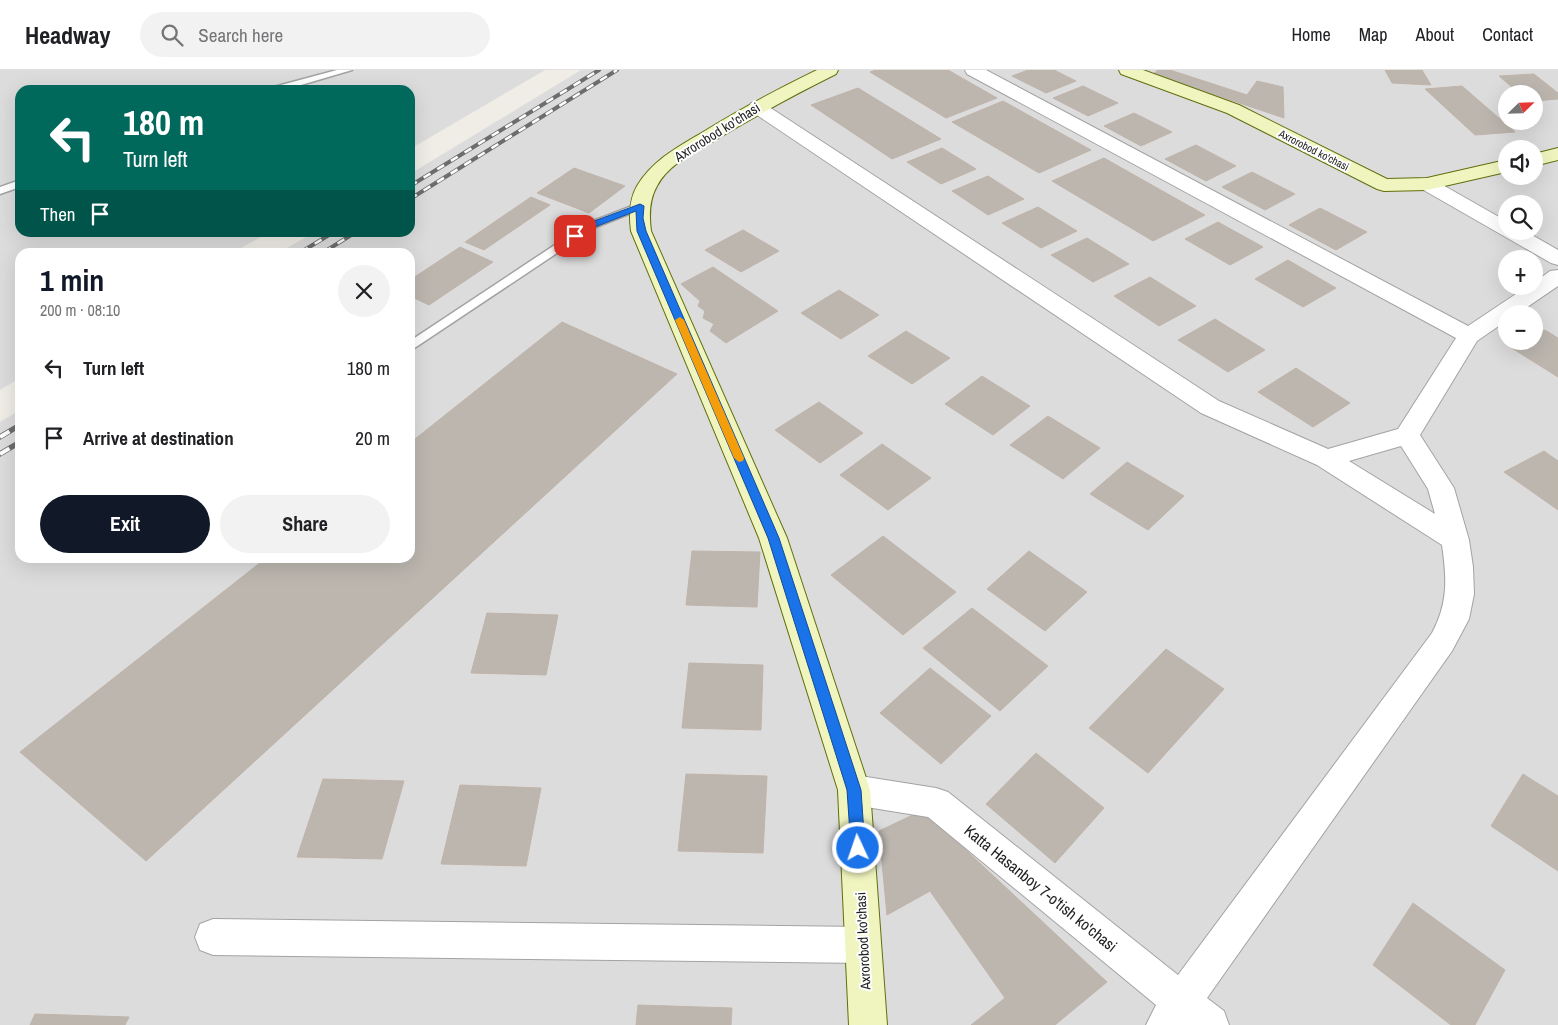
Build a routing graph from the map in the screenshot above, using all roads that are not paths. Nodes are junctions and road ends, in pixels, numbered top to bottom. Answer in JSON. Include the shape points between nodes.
{"nodes":[{"id":1,"x":347,"y":70,"type":"edge"},
{"id":2,"x":830,"y":70,"type":"edge"},
{"id":3,"x":973,"y":70,"type":"edge"},
{"id":4,"x":1127,"y":70,"type":"edge"},
{"id":5,"x":292,"y":85,"type":"edge"},
{"id":6,"x":757,"y":106,"type":"junction"},
{"id":7,"x":1558,"y":154,"type":"edge"},
{"id":8,"x":1543,"y":158,"type":"edge"},
{"id":9,"x":1498,"y":168,"type":"edge"},
{"id":10,"x":1427,"y":184,"type":"junction"},
{"id":11,"x":15,"y":185,"type":"edge"},
{"id":12,"x":0,"y":191,"type":"edge"},
{"id":13,"x":640,"y":206,"type":"junction"},
{"id":14,"x":1498,"y":224,"type":"edge"},
{"id":15,"x":1525,"y":240,"type":"edge"},
{"id":16,"x":1558,"y":259,"type":"edge"},
{"id":17,"x":1558,"y":276,"type":"edge"},
{"id":18,"x":1469,"y":336,"type":"junction"},
{"id":19,"x":415,"y":344,"type":"edge"},
{"id":20,"x":1407,"y":435,"type":"junction"},
{"id":21,"x":1326,"y":459,"type":"junction"},
{"id":22,"x":1455,"y":540,"type":"junction"},
{"id":23,"x":854,"y":790,"type":"junction"},
{"id":24,"x":213,"y":937,"type":"dead end"},
{"id":25,"x":864,"y":945,"type":"junction"},
{"id":26,"x":1173,"y":1013,"type":"edge"},
{"id":27,"x":868,"y":1025,"type":"edge"},
{"id":28,"x":1210,"y":1025,"type":"edge"}],
"edges":[{"from":1,"to":5,"type":"lane"},
{"from":2,"to":6,"type":"street","name":"Axrorobod ko'chasi"},
{"from":3,"to":18,"type":"street"},
{"from":4,"to":10,"type":"street","name":"Axrorobod ko'chasi","via":[[1233,108],[1384,185]]},
{"from":6,"to":13,"type":"street","name":"Axrorobod ko'chasi","via":[[681,152],[651,179]]},
{"from":6,"to":21,"type":"street","via":[[1210,408]]},
{"from":7,"to":8,"type":"street"},
{"from":9,"to":10,"type":"street","name":"Axrorobod ko'chasi"},
{"from":10,"to":14,"type":"street"},
{"from":11,"to":12,"type":"lane"},
{"from":13,"to":19,"type":"lane","via":[[592,225]]},
{"from":13,"to":23,"type":"street","name":"Axrorobod ko'chasi","via":[[641,231],[774,538]]},
{"from":15,"to":16,"type":"street"},
{"from":17,"to":18,"type":"street"},
{"from":18,"to":20,"type":"street"},
{"from":20,"to":21,"type":"street"},
{"from":20,"to":22,"type":"street","via":[[1441,488]]},
{"from":21,"to":22,"type":"street"},
{"from":22,"to":26,"type":"street","via":[[1460,594],[1454,619],[1442,642]]},
{"from":23,"to":25,"type":"street","name":"Axrorobod ko'chasi"},
{"from":23,"to":26,"type":"street","name":"Katta Hasanboy 7-o'tish ko'chasi","via":[[936,803]]},
{"from":24,"to":25,"type":"street"},
{"from":25,"to":27,"type":"street","name":"Axrorobod ko'chasi"},
{"from":26,"to":28,"type":"street","name":"Katta Hasanboy 7-o'tish ko'chasi"}]}
